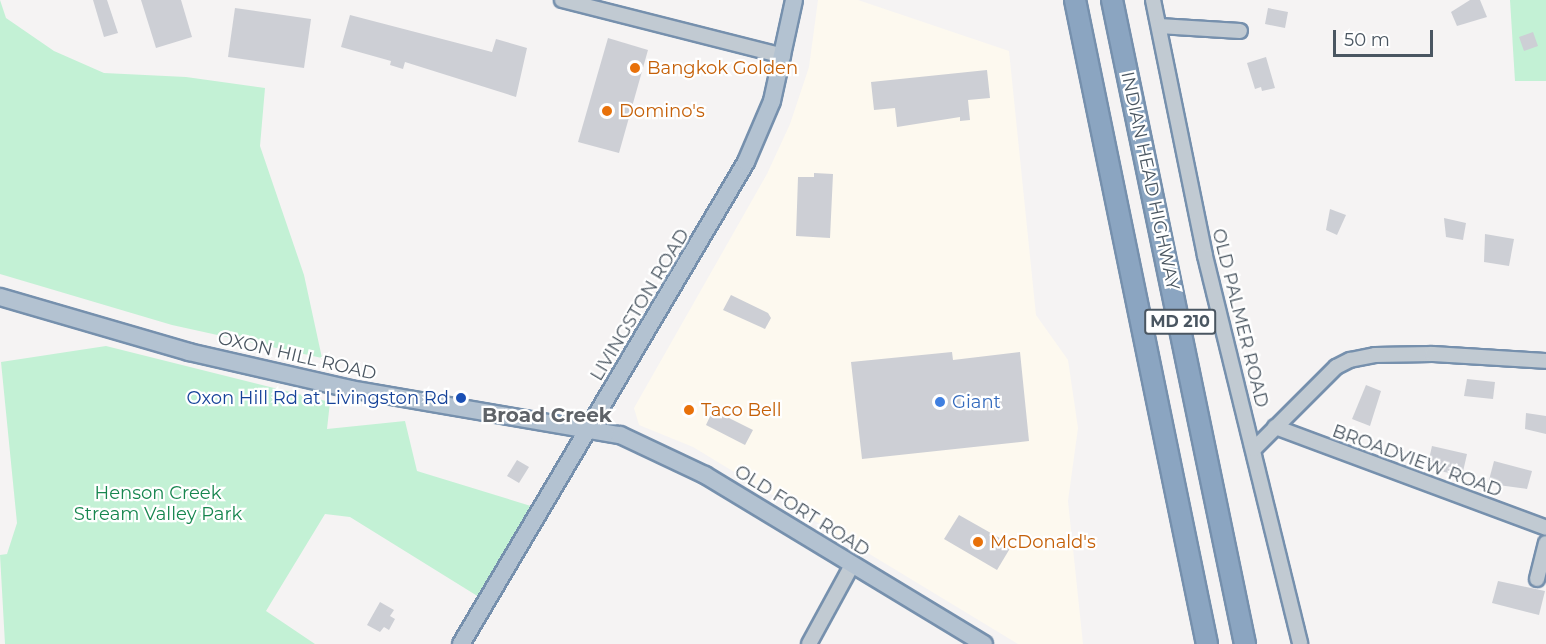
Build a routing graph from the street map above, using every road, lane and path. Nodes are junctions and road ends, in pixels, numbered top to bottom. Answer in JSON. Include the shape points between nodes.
{"nodes":[{"id":1,"x":562,"y":0,"type":"edge"},
{"id":2,"x":794,"y":0,"type":"edge"},
{"id":3,"x":1075,"y":0,"type":"edge"},
{"id":4,"x":1112,"y":0,"type":"edge"},
{"id":5,"x":1154,"y":0,"type":"edge"},
{"id":6,"x":1159,"y":26,"type":"junction"},
{"id":7,"x":1240,"y":32,"type":"dead end"},
{"id":8,"x":783,"y":56,"type":"junction"},
{"id":9,"x":0,"y":297,"type":"edge"},
{"id":10,"x":1546,"y":361,"type":"edge"},
{"id":11,"x":1275,"y":427,"type":"junction"},
{"id":12,"x":590,"y":428,"type":"junction"},
{"id":13,"x":1254,"y":449,"type":"junction"},
{"id":14,"x":1546,"y":528,"type":"edge"},
{"id":15,"x":1546,"y":543,"type":"edge"},
{"id":16,"x":852,"y":565,"type":"junction"},
{"id":17,"x":1538,"y":579,"type":"dead end"},
{"id":18,"x":1195,"y":584,"type":"junction"},
{"id":19,"x":461,"y":644,"type":"edge"},
{"id":20,"x":809,"y":644,"type":"edge"},
{"id":21,"x":984,"y":644,"type":"edge"},
{"id":22,"x":1198,"y":644,"type":"edge"},
{"id":23,"x":1207,"y":644,"type":"edge"},
{"id":24,"x":1245,"y":644,"type":"edge"},
{"id":25,"x":1300,"y":644,"type":"edge"}],
"edges":[{"from":1,"to":8,"type":"street"},
{"from":2,"to":8,"type":"main road","name":"LIVINGSTON ROAD"},
{"from":3,"to":18,"type":"highway","name":"INDIAN HEAD HIGHWAY","number":"MD 210"},
{"from":4,"to":24,"type":"highway","name":"INDIAN HEAD HIGHWAY","number":"MD 210"},
{"from":5,"to":6,"type":"street","name":"OLD PALMER ROAD"},
{"from":6,"to":7,"type":"street"},
{"from":6,"to":13,"type":"street","name":"OLD PALMER ROAD","via":[[1205,256]]},
{"from":8,"to":12,"type":"main road","name":"LIVINGSTON ROAD","via":[[772,101],[746,162]]},
{"from":9,"to":12,"type":"main road","name":"OXON HILL ROAD","via":[[189,351],[350,389]]},
{"from":10,"to":11,"type":"street","via":[[1431,354],[1375,355],[1350,360],[1336,367]]},
{"from":11,"to":13,"type":"street"},
{"from":11,"to":14,"type":"street","name":"BROADVIEW ROAD"},
{"from":12,"to":16,"type":"main road","name":"OLD FORT ROAD","via":[[629,439],[705,475]]},
{"from":12,"to":19,"type":"main road","name":"LIVINGSTON ROAD"},
{"from":13,"to":25,"type":"street","name":"OLD PALMER ROAD"},
{"from":15,"to":17,"type":"street"},
{"from":16,"to":20,"type":"street"},
{"from":16,"to":21,"type":"main road","name":"OLD FORT ROAD"},
{"from":18,"to":22,"type":"highway"},
{"from":18,"to":23,"type":"highway","name":"INDIAN HEAD HIGHWAY","number":"MD 210"}]}
